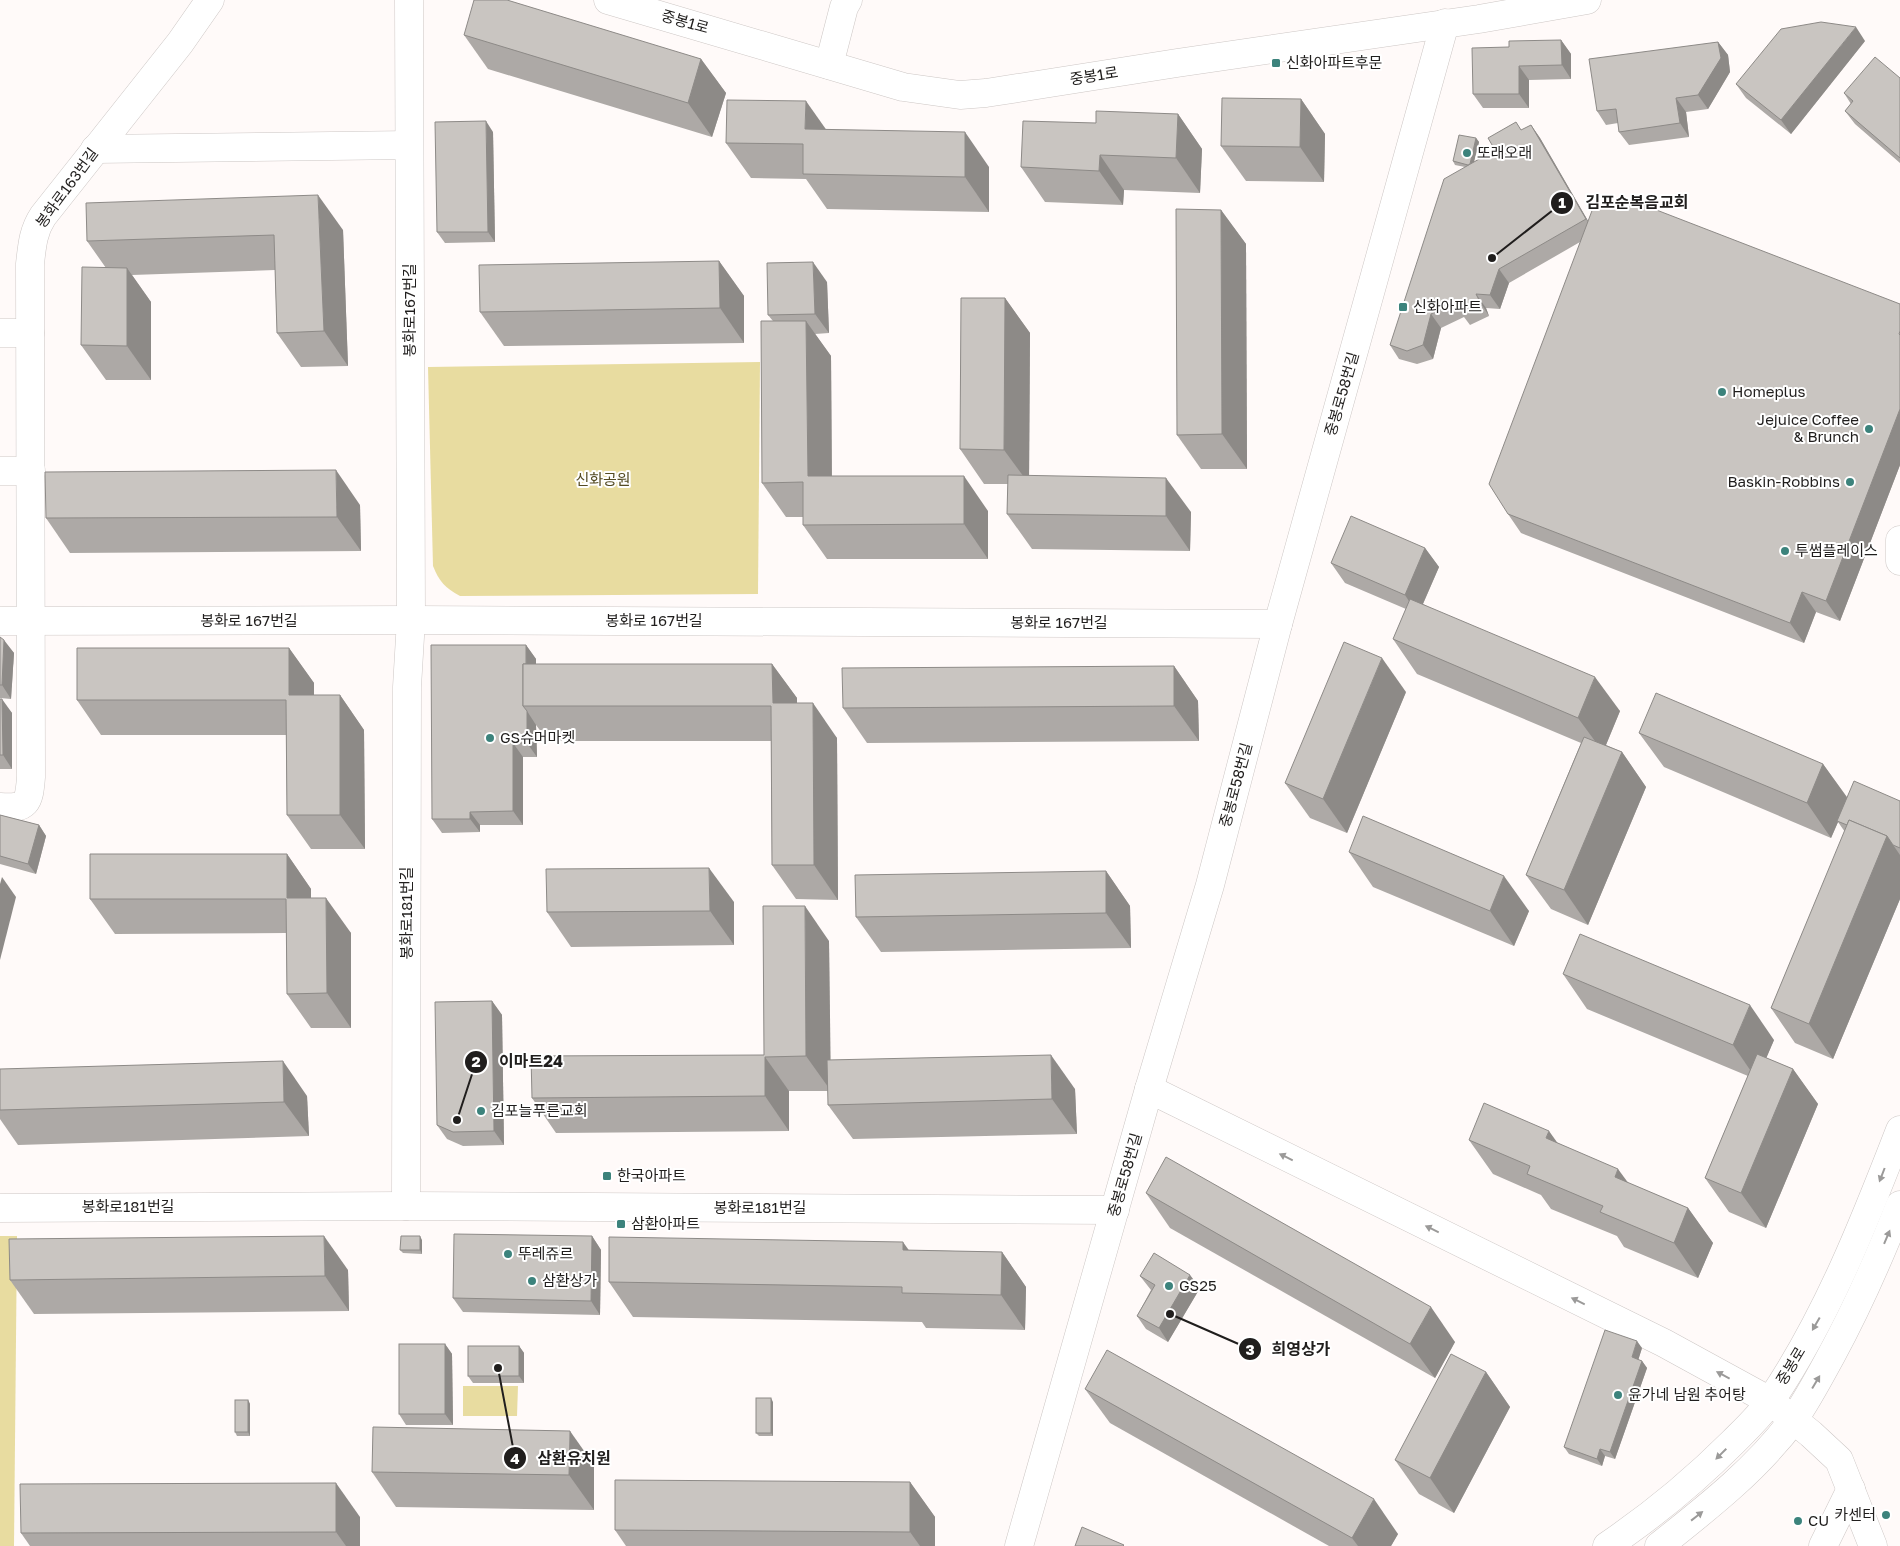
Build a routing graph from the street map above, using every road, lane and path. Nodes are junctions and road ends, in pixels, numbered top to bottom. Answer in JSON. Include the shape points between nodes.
{"nodes":[{"id":1,"x":210,"y":0,"type":"edge"},
{"id":2,"x":409,"y":0,"type":"edge"},
{"id":3,"x":608,"y":0,"type":"edge"},
{"id":4,"x":1499,"y":0,"type":"edge"},
{"id":5,"x":1587,"y":0,"type":"edge"},
{"id":6,"x":840,"y":2,"type":"edge"},
{"id":7,"x":1479,"y":19,"type":"junction"},
{"id":8,"x":1445,"y":22,"type":"junction"},
{"id":9,"x":829,"y":65,"type":"junction"},
{"id":10,"x":409,"y":145,"type":"junction"},
{"id":11,"x":95,"y":149,"type":"junction"},
{"id":12,"x":0,"y":333,"type":"edge"},
{"id":13,"x":30,"y":333,"type":"junction"},
{"id":14,"x":0,"y":471,"type":"edge"},
{"id":15,"x":31,"y":471,"type":"junction"},
{"id":16,"x":1900,"y":540,"type":"edge"},
{"id":17,"x":1900,"y":561,"type":"edge"},
{"id":18,"x":411,"y":620,"type":"junction"},
{"id":19,"x":0,"y":621,"type":"edge"},
{"id":20,"x":30,"y":622,"type":"junction"},
{"id":21,"x":1278,"y":624,"type":"junction"},
{"id":22,"x":0,"y":807,"type":"edge"},
{"id":23,"x":1149,"y":1089,"type":"junction"},
{"id":24,"x":1900,"y":1130,"type":"edge"},
{"id":25,"x":1900,"y":1205,"type":"edge"},
{"id":26,"x":406,"y":1206,"type":"junction"},
{"id":27,"x":0,"y":1208,"type":"edge"},
{"id":28,"x":1115,"y":1210,"type":"junction"},
{"id":29,"x":1770,"y":1401,"type":"junction"},
{"id":30,"x":1793,"y":1419,"type":"junction"},
{"id":31,"x":1851,"y":1489,"type":"junction"},
{"id":32,"x":1019,"y":1546,"type":"edge"},
{"id":33,"x":1608,"y":1546,"type":"edge"},
{"id":34,"x":1659,"y":1546,"type":"edge"},
{"id":35,"x":1823,"y":1546,"type":"edge"},
{"id":36,"x":1873,"y":1546,"type":"edge"}],
"edges":[{"from":1,"to":11,"type":"street","name":"봉화로163번길","via":[[180,43]]},
{"from":2,"to":10,"type":"street","name":"봉화로167번길"},
{"from":3,"to":9,"type":"street","name":"중봉1로"},
{"from":4,"to":7,"type":"street"},
{"from":5,"to":7,"type":"street","name":"중봉1로"},
{"from":6,"to":9,"type":"street"},
{"from":7,"to":8,"type":"street","name":"중봉1로"},
{"from":8,"to":9,"type":"street","name":"중봉1로","via":[[986,93],[960,94],[903,87]]},
{"from":8,"to":21,"type":"street","name":"중봉로58번길"},
{"from":10,"to":11,"type":"street"},
{"from":10,"to":18,"type":"street","name":"봉화로167번길"},
{"from":11,"to":13,"type":"street","name":"봉화로163번길","via":[[36,227],[30,264]]},
{"from":12,"to":13,"type":"street"},
{"from":13,"to":15,"type":"street","name":"봉화로163번길"},
{"from":14,"to":15,"type":"street"},
{"from":15,"to":20,"type":"street","name":"봉화로163번길"},
{"from":16,"to":17,"type":"street"},
{"from":18,"to":20,"type":"street","name":"봉화로 167번길"},
{"from":18,"to":21,"type":"street","name":"봉화로 167번길"},
{"from":18,"to":26,"type":"street","name":"봉화로181번길","via":[[407,686]]},
{"from":19,"to":20,"type":"street","name":"봉화로 167번길"},
{"from":20,"to":22,"type":"street","via":[[29,796],[26,803],[18,808]]},
{"from":21,"to":23,"type":"street","name":"중봉로58번길","via":[[1210,885]]},
{"from":23,"to":28,"type":"street","name":"중봉로58번길"},
{"from":29,"to":23,"type":"street","one_way":true,"via":[[1664,1343]]},
{"from":24,"to":29,"type":"street","name":"중봉로","one_way":true,"via":[[1847,1261],[1819,1320]]},
{"from":30,"to":25,"type":"street","name":"중봉로","one_way":true,"via":[[1850,1321]]},
{"from":26,"to":27,"type":"street","name":"봉화로181번길"},
{"from":26,"to":28,"type":"street","name":"봉화로181번길"},
{"from":28,"to":32,"type":"street","name":"중봉로58번길"},
{"from":29,"to":30,"type":"street"},
{"from":29,"to":33,"type":"street","name":"중봉로","one_way":true,"via":[[1706,1469],[1647,1519]]},
{"from":30,"to":31,"type":"street","via":[[1839,1460]]},
{"from":34,"to":30,"type":"street","name":"중봉로","one_way":true,"via":[[1749,1469]]},
{"from":31,"to":35,"type":"street"},
{"from":31,"to":36,"type":"street"}]}
